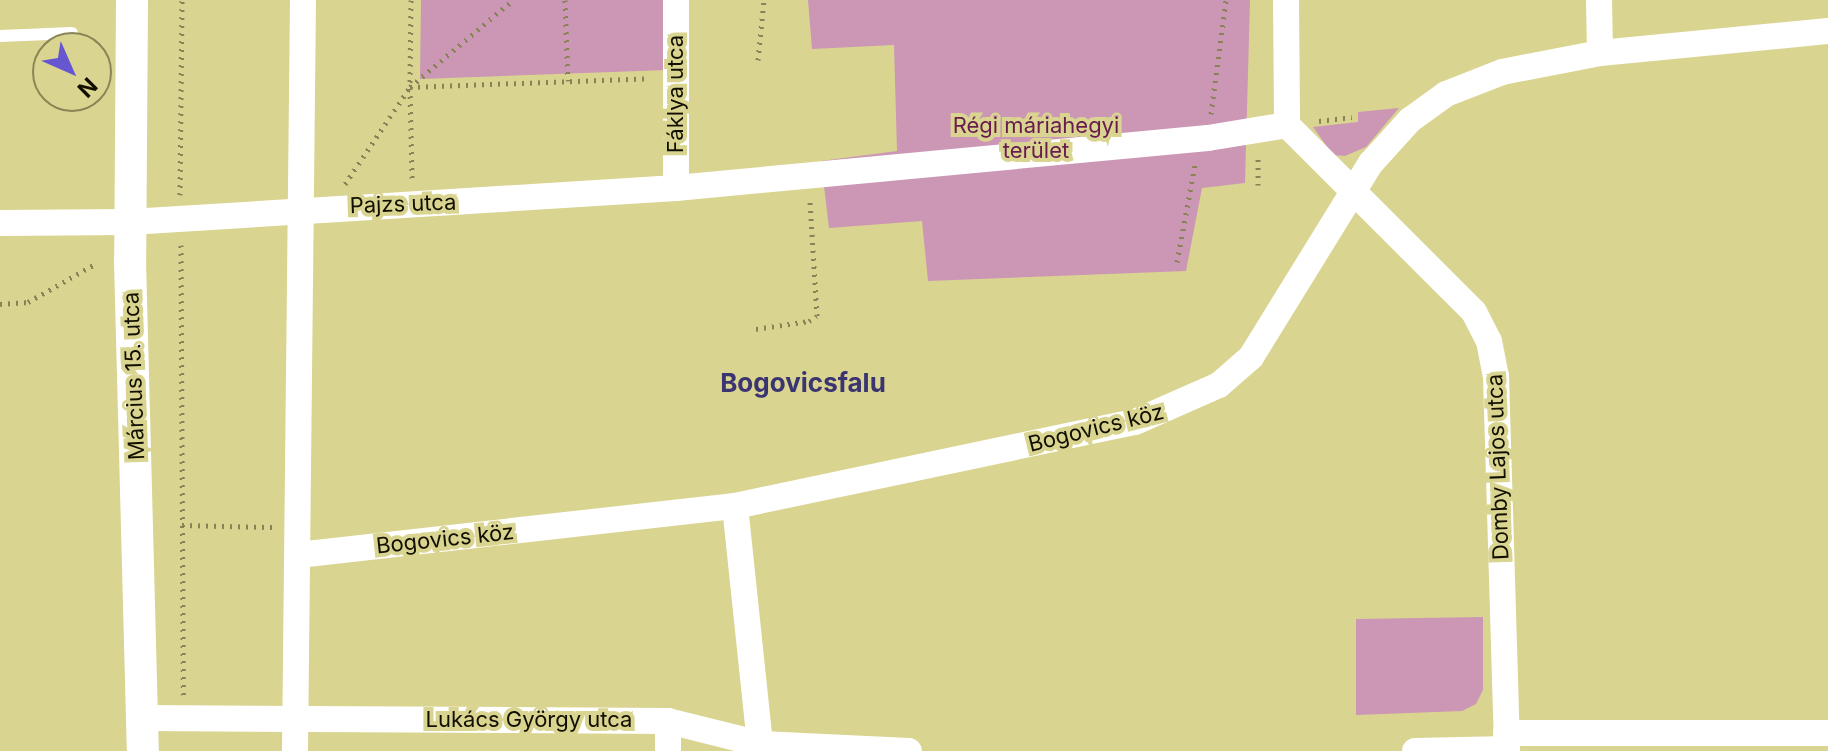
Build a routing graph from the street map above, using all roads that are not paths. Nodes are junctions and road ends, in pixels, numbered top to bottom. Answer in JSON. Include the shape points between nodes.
{"nodes":[{"id":1,"x":132,"y":0,"type":"edge"},
{"id":2,"x":303,"y":0,"type":"edge"},
{"id":3,"x":676,"y":0,"type":"edge"},
{"id":4,"x":1286,"y":0,"type":"edge"},
{"id":5,"x":1599,"y":0,"type":"edge"},
{"id":6,"x":1828,"y":31,"type":"edge"},
{"id":7,"x":32,"y":35,"type":"edge"},
{"id":8,"x":0,"y":36,"type":"edge"},
{"id":9,"x":1600,"y":53,"type":"junction"},
{"id":10,"x":1287,"y":125,"type":"junction"},
{"id":11,"x":676,"y":188,"type":"junction"},
{"id":12,"x":1352,"y":189,"type":"junction"},
{"id":13,"x":300,"y":208,"type":"junction"},
{"id":14,"x":130,"y":222,"type":"junction"},
{"id":15,"x":0,"y":223,"type":"edge"},
{"id":16,"x":735,"y":506,"type":"junction"},
{"id":17,"x":298,"y":555,"type":"junction"},
{"id":18,"x":144,"y":718,"type":"junction"},
{"id":19,"x":295,"y":718,"type":"junction"},
{"id":20,"x":668,"y":721,"type":"junction"},
{"id":21,"x":1828,"y":733,"type":"edge"},
{"id":22,"x":1507,"y":744,"type":"edge"},
{"id":23,"x":749,"y":748,"type":"edge"},
{"id":24,"x":143,"y":751,"type":"edge"},
{"id":25,"x":295,"y":751,"type":"edge"},
{"id":26,"x":668,"y":751,"type":"edge"},
{"id":27,"x":909,"y":751,"type":"edge"},
{"id":28,"x":1415,"y":751,"type":"edge"}],
"edges":[{"from":1,"to":14,"type":"street","name":"Március 15. utca"},
{"from":2,"to":13,"type":"street"},
{"from":3,"to":11,"type":"street","name":"Fáklya utca"},
{"from":4,"to":10,"type":"street"},
{"from":5,"to":9,"type":"street"},
{"from":6,"to":9,"type":"street","name":"Bogovics köz"},
{"from":7,"to":8,"type":"lane"},
{"from":9,"to":12,"type":"street","name":"Bogovics köz","via":[[1502,72],[1446,94],[1401,129]]},
{"from":10,"to":11,"type":"street","name":"Pajzs utca","via":[[1208,138]]},
{"from":10,"to":12,"type":"street","name":"Domby Lajos utca"},
{"from":11,"to":13,"type":"street","name":"Pajzs utca"},
{"from":12,"to":16,"type":"street","name":"Bogovics köz","via":[[1251,357],[1219,385],[1181,406],[1135,422]]},
{"from":12,"to":22,"type":"street","name":"Domby Lajos utca","via":[[1474,312],[1489,341],[1496,376]]},
{"from":13,"to":14,"type":"street","name":"Pajzs utca"},
{"from":13,"to":17,"type":"street"},
{"from":14,"to":15,"type":"street","name":"Pajzs utca"},
{"from":14,"to":18,"type":"street","name":"Március 15. utca"},
{"from":16,"to":17,"type":"street","name":"Bogovics köz"},
{"from":16,"to":23,"type":"street","via":[[750,643]]},
{"from":17,"to":19,"type":"street"},
{"from":18,"to":19,"type":"street","name":"Lukács György utca"},
{"from":18,"to":24,"type":"street","name":"Március 15. utca"},
{"from":19,"to":20,"type":"street","name":"Lukács György utca"},
{"from":19,"to":25,"type":"street"},
{"from":20,"to":23,"type":"street","name":"Lukács György utca"},
{"from":20,"to":26,"type":"street"},
{"from":21,"to":22,"type":"street"},
{"from":22,"to":28,"type":"street"},
{"from":23,"to":27,"type":"street","name":"Lukács György utca"}]}
